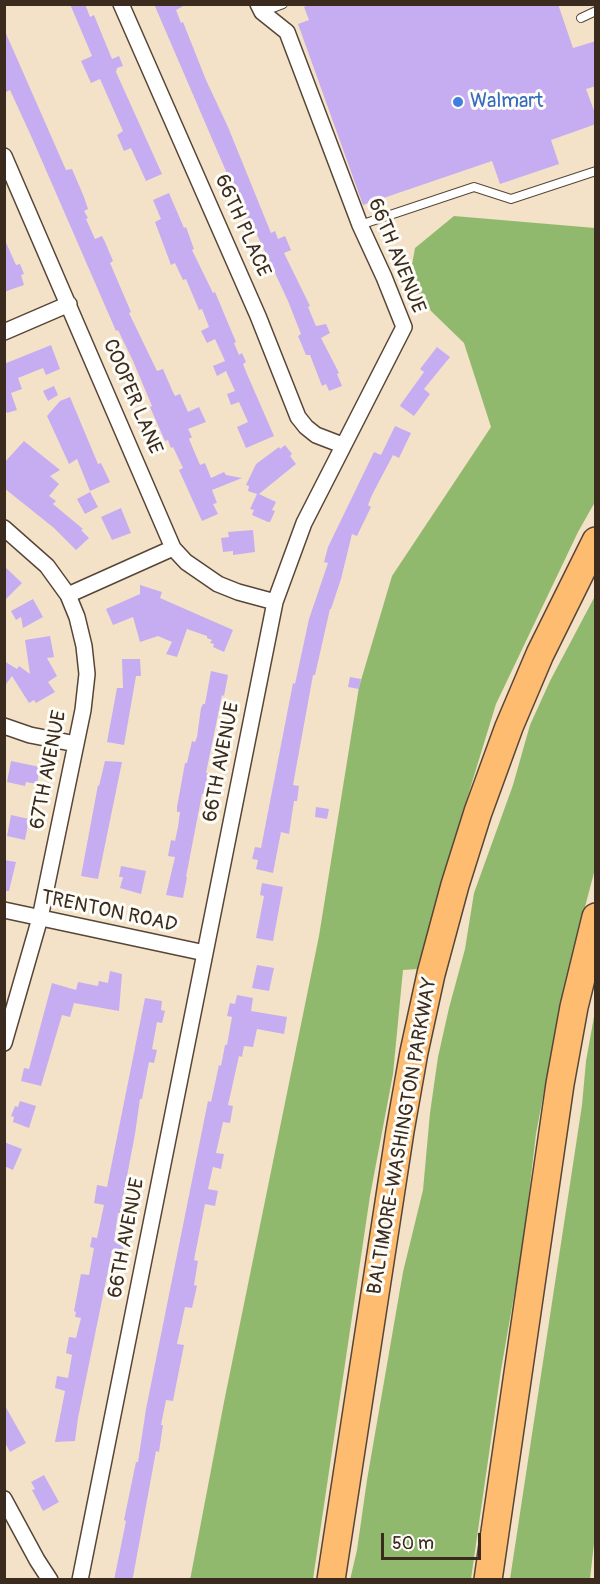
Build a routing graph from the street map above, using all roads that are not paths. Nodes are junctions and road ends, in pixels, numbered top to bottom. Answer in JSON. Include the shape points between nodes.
{"nodes":[{"id":1,"x":122,"y":4,"type":"edge"},
{"id":2,"x":283,"y":4,"type":"edge"},
{"id":3,"x":260,"y":8,"type":"edge"},
{"id":4,"x":596,"y":11,"type":"edge"},
{"id":5,"x":581,"y":18,"type":"dead end"},
{"id":6,"x":4,"y":156,"type":"edge"},
{"id":7,"x":596,"y":171,"type":"edge"},
{"id":8,"x":360,"y":225,"type":"junction"},
{"id":9,"x":69,"y":304,"type":"junction"},
{"id":10,"x":4,"y":332,"type":"edge"},
{"id":11,"x":342,"y":445,"type":"junction"},
{"id":12,"x":4,"y":528,"type":"edge"},
{"id":13,"x":596,"y":541,"type":"edge"},
{"id":14,"x":173,"y":548,"type":"junction"},
{"id":15,"x":68,"y":595,"type":"junction"},
{"id":16,"x":275,"y":602,"type":"junction"},
{"id":17,"x":4,"y":726,"type":"edge"},
{"id":18,"x":76,"y":744,"type":"junction"},
{"id":19,"x":4,"y":910,"type":"edge"},
{"id":20,"x":596,"y":917,"type":"edge"},
{"id":21,"x":40,"y":918,"type":"junction"},
{"id":22,"x":206,"y":954,"type":"junction"},
{"id":23,"x":4,"y":1043,"type":"edge"},
{"id":24,"x":4,"y":1499,"type":"edge"},
{"id":25,"x":50,"y":1580,"type":"edge"},
{"id":26,"x":80,"y":1580,"type":"edge"},
{"id":27,"x":331,"y":1580,"type":"edge"},
{"id":28,"x":488,"y":1580,"type":"edge"}],
"edges":[{"from":1,"to":11,"type":"street","name":"66TH PLACE","via":[[298,417],[316,435]]},
{"from":2,"to":3,"type":"lane"},
{"from":3,"to":8,"type":"street","name":"66TH AVENUE","via":[[287,32]]},
{"from":4,"to":5,"type":"lane"},
{"from":6,"to":9,"type":"street","name":"COOPER LANE"},
{"from":7,"to":8,"type":"lane","via":[[511,198],[474,187]]},
{"from":8,"to":11,"type":"street","name":"66TH AVENUE","via":[[404,327]]},
{"from":9,"to":10,"type":"street"},
{"from":9,"to":14,"type":"street","name":"COOPER LANE"},
{"from":11,"to":16,"type":"street","name":"66TH AVENUE","via":[[304,523]]},
{"from":12,"to":15,"type":"street","name":"67TH AVENUE","via":[[47,566]]},
{"from":13,"to":27,"type":"highway","name":"BALTIMORE-WASHINGTON PARKWAY","via":[[509,727],[455,885],[431,974],[400,1131]]},
{"from":14,"to":15,"type":"street"},
{"from":14,"to":16,"type":"street","name":"COOPER LANE","via":[[218,584]]},
{"from":15,"to":18,"type":"street","name":"67TH AVENUE","via":[[84,646],[87,674]]},
{"from":16,"to":22,"type":"street","name":"66TH AVENUE"},
{"from":17,"to":18,"type":"street"},
{"from":18,"to":21,"type":"street","name":"67TH AVENUE"},
{"from":19,"to":21,"type":"street","name":"TRENTON ROAD"},
{"from":20,"to":28,"type":"highway","via":[[560,1084]]},
{"from":21,"to":22,"type":"street","name":"TRENTON ROAD"},
{"from":21,"to":23,"type":"street","name":"67TH AVENUE"},
{"from":22,"to":26,"type":"street","name":"66TH AVENUE"},
{"from":24,"to":25,"type":"street"}]}
